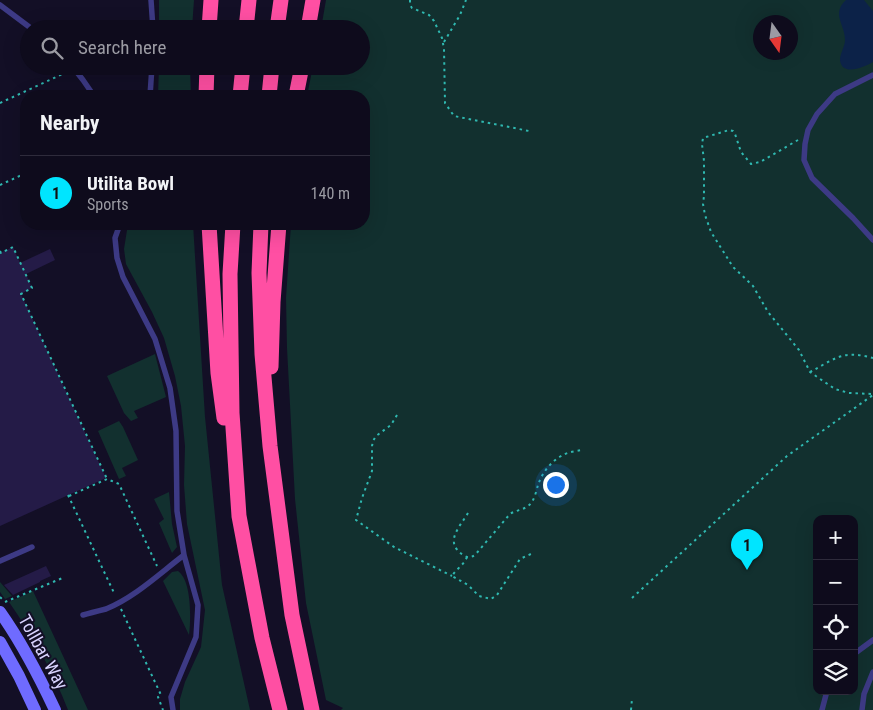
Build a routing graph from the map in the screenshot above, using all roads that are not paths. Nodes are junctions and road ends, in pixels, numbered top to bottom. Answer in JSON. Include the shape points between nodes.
{"nodes":[{"id":1,"x":151,"y":0,"type":"edge"},
{"id":2,"x":211,"y":0,"type":"edge"},
{"id":3,"x":249,"y":0,"type":"edge"},
{"id":4,"x":281,"y":0,"type":"edge"},
{"id":5,"x":313,"y":0,"type":"edge"},
{"id":6,"x":0,"y":5,"type":"edge"},
{"id":7,"x":20,"y":20,"type":"edge"},
{"id":8,"x":152,"y":20,"type":"edge"},
{"id":9,"x":210,"y":20,"type":"edge"},
{"id":10,"x":247,"y":20,"type":"edge"},
{"id":11,"x":278,"y":20,"type":"edge"},
{"id":12,"x":310,"y":20,"type":"edge"},
{"id":13,"x":78,"y":75,"type":"edge"},
{"id":14,"x":151,"y":75,"type":"edge"},
{"id":15,"x":207,"y":75,"type":"edge"},
{"id":16,"x":242,"y":75,"type":"edge"},
{"id":17,"x":271,"y":75,"type":"edge"},
{"id":18,"x":300,"y":75,"type":"edge"},
{"id":19,"x":873,"y":75,"type":"edge"},
{"id":20,"x":89,"y":90,"type":"edge"},
{"id":21,"x":150,"y":90,"type":"edge"},
{"id":22,"x":206,"y":90,"type":"edge"},
{"id":23,"x":241,"y":90,"type":"edge"},
{"id":24,"x":270,"y":90,"type":"edge"},
{"id":25,"x":297,"y":90,"type":"edge"},
{"id":26,"x":118,"y":230,"type":"edge"},
{"id":27,"x":208,"y":230,"type":"edge"},
{"id":28,"x":233,"y":230,"type":"edge"},
{"id":29,"x":261,"y":230,"type":"edge"},
{"id":30,"x":279,"y":230,"type":"edge"},
{"id":31,"x":873,"y":240,"type":"edge"},
{"id":32,"x":270,"y":446,"type":"junction"},
{"id":33,"x":239,"y":516,"type":"junction"},
{"id":34,"x":32,"y":547,"type":"dead end"},
{"id":35,"x":184,"y":555,"type":"junction"},
{"id":36,"x":0,"y":561,"type":"edge"},
{"id":37,"x":3,"y":607,"type":"edge"},
{"id":38,"x":83,"y":615,"type":"dead end"},
{"id":39,"x":873,"y":640,"type":"edge"},
{"id":40,"x":0,"y":642,"type":"edge"},
{"id":41,"x":858,"y":651,"type":"edge"},
{"id":42,"x":873,"y":672,"type":"edge"},
{"id":43,"x":826,"y":695,"type":"edge"},
{"id":44,"x":35,"y":710,"type":"edge"},
{"id":45,"x":55,"y":710,"type":"edge"},
{"id":46,"x":172,"y":710,"type":"edge"},
{"id":47,"x":280,"y":710,"type":"edge"},
{"id":48,"x":312,"y":710,"type":"edge"},
{"id":49,"x":822,"y":710,"type":"edge"},
{"id":50,"x":862,"y":710,"type":"edge"}],
"edges":[{"from":1,"to":8,"type":"lane"},
{"from":2,"to":9,"type":"highway"},
{"from":3,"to":10,"type":"highway"},
{"from":4,"to":11,"type":"highway"},
{"from":5,"to":12,"type":"highway"},
{"from":6,"to":7,"type":"lane"},
{"from":13,"to":20,"type":"lane"},
{"from":14,"to":21,"type":"lane"},
{"from":15,"to":22,"type":"highway"},
{"from":16,"to":23,"type":"highway"},
{"from":17,"to":24,"type":"highway"},
{"from":18,"to":25,"type":"highway"},
{"from":19,"to":31,"type":"lane","via":[[835,94],[817,114],[808,130],[804,160],[812,178]]},
{"from":26,"to":35,"type":"lane","via":[[115,238],[117,258],[155,339],[170,388],[176,431],[177,511]]},
{"from":27,"to":33,"type":"highway","via":[[218,373]]},
{"from":28,"to":33,"type":"highway","via":[[232,413]]},
{"from":29,"to":32,"type":"highway","via":[[262,354]]},
{"from":30,"to":32,"type":"highway","via":[[273,302]]},
{"from":32,"to":48,"type":"highway","via":[[292,615]]},
{"from":33,"to":47,"type":"highway","via":[[262,638]]},
{"from":34,"to":36,"type":"lane"},
{"from":35,"to":38,"type":"lane","via":[[149,583],[118,602]]},
{"from":35,"to":46,"type":"lane","via":[[198,605],[196,637],[171,697]]},
{"from":37,"to":45,"type":"main road","name":"Tollbar Way"},
{"from":39,"to":41,"type":"lane"},
{"from":40,"to":44,"type":"main road","name":"Tollbar Way"},
{"from":42,"to":50,"type":"lane","via":[[864,694]]},
{"from":43,"to":49,"type":"lane"}]}
